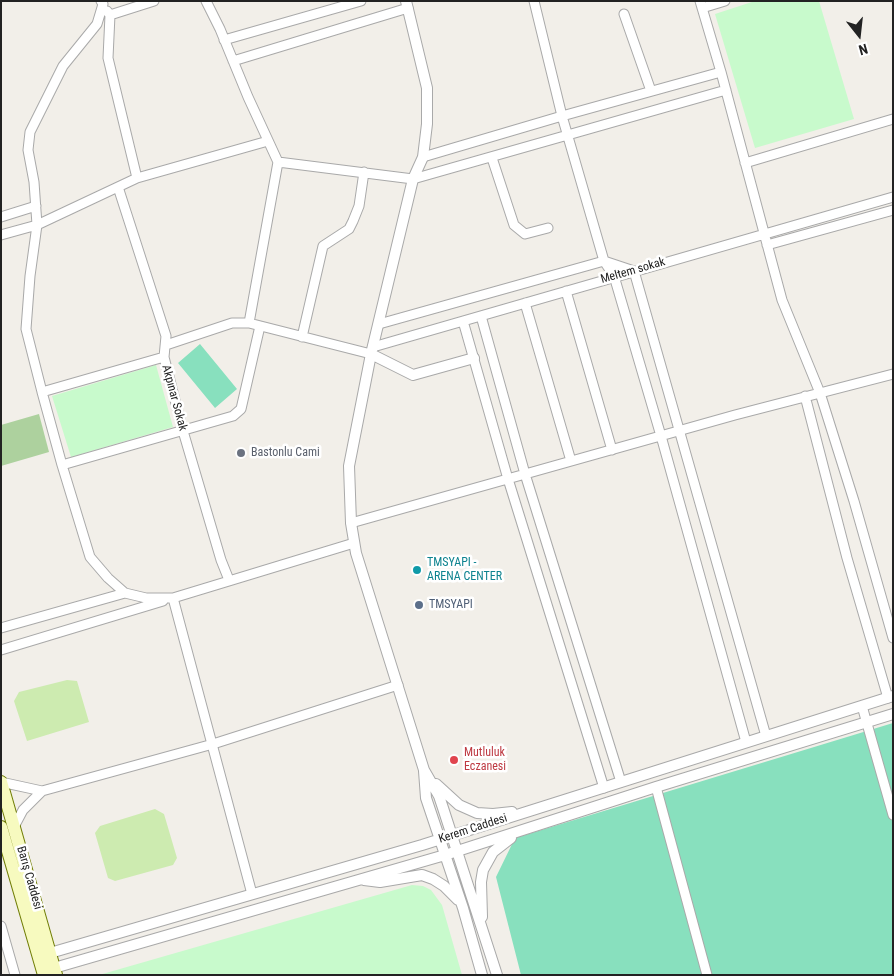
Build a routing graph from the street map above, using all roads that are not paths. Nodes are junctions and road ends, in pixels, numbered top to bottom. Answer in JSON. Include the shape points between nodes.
{"nodes":[{"id":1,"x":154,"y":1,"type":"edge"},
{"id":2,"x":206,"y":1,"type":"edge"},
{"id":3,"x":361,"y":1,"type":"edge"},
{"id":4,"x":534,"y":1,"type":"edge"},
{"id":5,"x":725,"y":1,"type":"edge"},
{"id":6,"x":102,"y":3,"type":"edge"},
{"id":7,"x":407,"y":4,"type":"edge"},
{"id":8,"x":701,"y":5,"type":"edge"},
{"id":9,"x":624,"y":14,"type":"dead end"},
{"id":10,"x":110,"y":15,"type":"junction"},
{"id":11,"x":224,"y":40,"type":"junction"},
{"id":12,"x":233,"y":61,"type":"junction"},
{"id":13,"x":722,"y":72,"type":"junction"},
{"id":14,"x":726,"y":90,"type":"junction"},
{"id":15,"x":651,"y":91,"type":"junction"},
{"id":16,"x":562,"y":116,"type":"junction"},
{"id":17,"x":893,"y":119,"type":"edge"},
{"id":18,"x":569,"y":136,"type":"junction"},
{"id":19,"x":268,"y":140,"type":"junction"},
{"id":20,"x":423,"y":157,"type":"junction"},
{"id":21,"x":492,"y":158,"type":"junction"},
{"id":22,"x":278,"y":162,"type":"junction"},
{"id":23,"x":745,"y":163,"type":"junction"},
{"id":24,"x":364,"y":172,"type":"junction"},
{"id":25,"x":137,"y":178,"type":"junction"},
{"id":26,"x":412,"y":179,"type":"junction"},
{"id":27,"x":118,"y":187,"type":"junction"},
{"id":28,"x":893,"y":197,"type":"edge"},
{"id":29,"x":36,"y":206,"type":"junction"},
{"id":30,"x":893,"y":210,"type":"edge"},
{"id":31,"x":1,"y":217,"type":"edge"},
{"id":32,"x":37,"y":225,"type":"junction"},
{"id":33,"x":548,"y":228,"type":"dead end"},
{"id":34,"x":764,"y":233,"type":"junction"},
{"id":35,"x":1,"y":235,"type":"edge"},
{"id":36,"x":767,"y":246,"type":"junction"},
{"id":37,"x":604,"y":261,"type":"junction"},
{"id":38,"x":634,"y":271,"type":"junction"},
{"id":39,"x":614,"y":276,"type":"junction"},
{"id":40,"x":566,"y":291,"type":"junction"},
{"id":41,"x":525,"y":303,"type":"junction"},
{"id":42,"x":481,"y":316,"type":"junction"},
{"id":43,"x":463,"y":321,"type":"junction"},
{"id":44,"x":249,"y":323,"type":"junction"},
{"id":45,"x":379,"y":324,"type":"junction"},
{"id":46,"x":260,"y":326,"type":"junction"},
{"id":47,"x":302,"y":337,"type":"junction"},
{"id":48,"x":166,"y":345,"type":"junction"},
{"id":49,"x":372,"y":350,"type":"junction"},
{"id":50,"x":164,"y":357,"type":"junction"},
{"id":51,"x":474,"y":358,"type":"junction"},
{"id":52,"x":893,"y":374,"type":"edge"},
{"id":53,"x":42,"y":392,"type":"junction"},
{"id":54,"x":820,"y":393,"type":"junction"},
{"id":55,"x":805,"y":396,"type":"junction"},
{"id":56,"x":680,"y":430,"type":"junction"},
{"id":57,"x":183,"y":431,"type":"junction"},
{"id":58,"x":661,"y":436,"type":"junction"},
{"id":59,"x":612,"y":450,"type":"junction"},
{"id":60,"x":571,"y":461,"type":"junction"},
{"id":61,"x":62,"y":465,"type":"junction"},
{"id":62,"x":525,"y":474,"type":"junction"},
{"id":63,"x":508,"y":479,"type":"junction"},
{"id":64,"x":351,"y":523,"type":"junction"},
{"id":65,"x":354,"y":543,"type":"junction"},
{"id":66,"x":229,"y":580,"type":"junction"},
{"id":67,"x":125,"y":593,"type":"junction"},
{"id":68,"x":173,"y":598,"type":"junction"},
{"id":69,"x":1,"y":628,"type":"edge"},
{"id":70,"x":893,"y":638,"type":"edge"},
{"id":71,"x":1,"y":650,"type":"edge"},
{"id":72,"x":398,"y":685,"type":"junction"},
{"id":73,"x":891,"y":697,"type":"edge"},
{"id":74,"x":862,"y":706,"type":"junction"},
{"id":75,"x":893,"y":714,"type":"edge"},
{"id":76,"x":866,"y":722,"type":"junction"},
{"id":77,"x":766,"y":736,"type":"junction"},
{"id":78,"x":746,"y":742,"type":"junction"},
{"id":79,"x":213,"y":744,"type":"junction"},
{"id":80,"x":424,"y":770,"type":"junction"},
{"id":81,"x":1,"y":782,"type":"edge"},
{"id":82,"x":621,"y":782,"type":"junction"},
{"id":83,"x":656,"y":787,"type":"junction"},
{"id":84,"x":604,"y":788,"type":"junction"},
{"id":85,"x":42,"y":791,"type":"junction"},
{"id":86,"x":532,"y":810,"type":"junction"},
{"id":87,"x":893,"y":815,"type":"edge"},
{"id":88,"x":14,"y":827,"type":"junction"},
{"id":89,"x":529,"y":828,"type":"junction"},
{"id":90,"x":2,"y":833,"type":"edge"},
{"id":91,"x":453,"y":836,"type":"junction"},
{"id":92,"x":440,"y":840,"type":"junction"},
{"id":93,"x":458,"y":852,"type":"junction"},
{"id":94,"x":446,"y":855,"type":"junction"},
{"id":95,"x":361,"y":880,"type":"junction"},
{"id":96,"x":252,"y":894,"type":"junction"},
{"id":97,"x":463,"y":908,"type":"junction"},
{"id":98,"x":481,"y":922,"type":"junction"},
{"id":99,"x":1,"y":926,"type":"edge"},
{"id":100,"x":50,"y":953,"type":"junction"},
{"id":101,"x":51,"y":973,"type":"edge"},
{"id":102,"x":15,"y":975,"type":"edge"},
{"id":103,"x":482,"y":975,"type":"edge"},
{"id":104,"x":497,"y":975,"type":"edge"},
{"id":105,"x":707,"y":975,"type":"edge"}],
"edges":[{"from":1,"to":10,"type":"street"},
{"from":2,"to":11,"type":"street"},
{"from":3,"to":11,"type":"street"},
{"from":4,"to":16,"type":"street"},
{"from":5,"to":8,"type":"street"},
{"from":6,"to":10,"type":"street"},
{"from":6,"to":29,"type":"street","via":[[97,24],[63,66],[30,132],[28,150]]},
{"from":7,"to":12,"type":"street"},
{"from":7,"to":20,"type":"street","via":[[427,88]]},
{"from":8,"to":13,"type":"street"},
{"from":9,"to":15,"type":"street"},
{"from":10,"to":25,"type":"street","via":[[108,58]]},
{"from":11,"to":12,"type":"street"},
{"from":12,"to":19,"type":"street"},
{"from":13,"to":14,"type":"street"},
{"from":13,"to":15,"type":"street"},
{"from":14,"to":18,"type":"street"},
{"from":14,"to":23,"type":"street"},
{"from":15,"to":16,"type":"street"},
{"from":16,"to":18,"type":"street"},
{"from":16,"to":20,"type":"street"},
{"from":17,"to":23,"type":"street"},
{"from":18,"to":21,"type":"street"},
{"from":18,"to":37,"type":"street"},
{"from":19,"to":22,"type":"street"},
{"from":19,"to":25,"type":"street"},
{"from":20,"to":26,"type":"street"},
{"from":21,"to":26,"type":"street"},
{"from":21,"to":33,"type":"street","via":[[514,225],[525,234]]},
{"from":22,"to":24,"type":"street"},
{"from":22,"to":44,"type":"street"},
{"from":23,"to":34,"type":"street"},
{"from":24,"to":26,"type":"street"},
{"from":24,"to":47,"type":"street","via":[[353,222],[349,229],[323,246]]},
{"from":25,"to":27,"type":"street"},
{"from":26,"to":45,"type":"street"},
{"from":27,"to":32,"type":"street"},
{"from":27,"to":48,"type":"street","name":"Akpınar Sokak","via":[[166,336]]},
{"from":28,"to":34,"type":"street","name":"Meltem sokak"},
{"from":29,"to":31,"type":"street"},
{"from":29,"to":32,"type":"street"},
{"from":30,"to":36,"type":"street"},
{"from":32,"to":35,"type":"street"},
{"from":32,"to":53,"type":"street","via":[[26,329]]},
{"from":34,"to":36,"type":"street"},
{"from":34,"to":38,"type":"street","name":"Meltem sokak"},
{"from":36,"to":54,"type":"street","via":[[782,300]]},
{"from":37,"to":38,"type":"street"},
{"from":37,"to":39,"type":"street"},
{"from":37,"to":45,"type":"street","name":"Meltem sokak"},
{"from":38,"to":39,"type":"street","name":"Meltem sokak"},
{"from":38,"to":56,"type":"street"},
{"from":39,"to":40,"type":"street","name":"Meltem sokak"},
{"from":39,"to":58,"type":"street"},
{"from":40,"to":41,"type":"street","name":"Meltem sokak"},
{"from":40,"to":59,"type":"street"},
{"from":41,"to":42,"type":"street","name":"Meltem sokak"},
{"from":41,"to":60,"type":"street"},
{"from":42,"to":43,"type":"street","name":"Meltem sokak"},
{"from":42,"to":62,"type":"street"},
{"from":43,"to":49,"type":"street","name":"Meltem sokak"},
{"from":43,"to":51,"type":"street"},
{"from":44,"to":46,"type":"street"},
{"from":44,"to":48,"type":"street","via":[[232,323]]},
{"from":45,"to":49,"type":"street"},
{"from":46,"to":47,"type":"street"},
{"from":46,"to":57,"type":"street","via":[[241,409],[233,416]]},
{"from":47,"to":49,"type":"street"},
{"from":48,"to":50,"type":"street","name":"Akpınar Sokak"},
{"from":49,"to":51,"type":"street","via":[[413,375]]},
{"from":49,"to":64,"type":"street","via":[[349,466]]},
{"from":50,"to":53,"type":"street"},
{"from":50,"to":57,"type":"street","name":"Akpınar Sokak"},
{"from":51,"to":63,"type":"street"},
{"from":52,"to":54,"type":"street"},
{"from":53,"to":61,"type":"street"},
{"from":54,"to":55,"type":"street"},
{"from":54,"to":70,"type":"street"},
{"from":55,"to":56,"type":"street"},
{"from":55,"to":73,"type":"street","via":[[847,558]]},
{"from":56,"to":58,"type":"street"},
{"from":56,"to":77,"type":"street"},
{"from":57,"to":61,"type":"street"},
{"from":57,"to":66,"type":"street","name":"Akpınar Sokak"},
{"from":58,"to":59,"type":"street"},
{"from":58,"to":78,"type":"street"},
{"from":59,"to":60,"type":"street"},
{"from":60,"to":62,"type":"street"},
{"from":61,"to":67,"type":"street","via":[[90,557]]},
{"from":62,"to":63,"type":"street"},
{"from":62,"to":82,"type":"street"},
{"from":63,"to":64,"type":"street"},
{"from":63,"to":84,"type":"street"},
{"from":64,"to":65,"type":"street"},
{"from":65,"to":66,"type":"street"},
{"from":65,"to":72,"type":"street"},
{"from":66,"to":68,"type":"street"},
{"from":67,"to":68,"type":"street","via":[[146,598]]},
{"from":67,"to":69,"type":"street"},
{"from":68,"to":71,"type":"street"},
{"from":68,"to":79,"type":"street"},
{"from":72,"to":79,"type":"street"},
{"from":72,"to":80,"type":"street"},
{"from":73,"to":74,"type":"street","name":"Kerem Caddesi"},
{"from":74,"to":76,"type":"street"},
{"from":74,"to":77,"type":"street","name":"Kerem Caddesi"},
{"from":75,"to":76,"type":"street","name":"Kerem Caddesi"},
{"from":76,"to":83,"type":"street","name":"Kerem Caddesi"},
{"from":76,"to":87,"type":"street"},
{"from":77,"to":78,"type":"street","name":"Kerem Caddesi"},
{"from":78,"to":82,"type":"street","name":"Kerem Caddesi"},
{"from":79,"to":85,"type":"street"},
{"from":79,"to":96,"type":"street"},
{"from":80,"to":86,"type":"street","via":[[450,798],[477,813]]},
{"from":80,"to":91,"type":"street","via":[[439,796]]},
{"from":80,"to":92,"type":"street","via":[[426,798]]},
{"from":81,"to":85,"type":"street"},
{"from":81,"to":88,"type":"main road","name":"Barış Caddesi"},
{"from":82,"to":84,"type":"street","name":"Kerem Caddesi"},
{"from":83,"to":89,"type":"street","name":"Kerem Caddesi"},
{"from":83,"to":105,"type":"street"},
{"from":84,"to":86,"type":"street","name":"Kerem Caddesi"},
{"from":85,"to":88,"type":"street","via":[[23,810]]},
{"from":86,"to":91,"type":"street","name":"Kerem Caddesi"},
{"from":88,"to":100,"type":"main road","name":"Barış Caddesi"},
{"from":89,"to":93,"type":"street","name":"Kerem Caddesi"},
{"from":89,"to":98,"type":"street","via":[[499,846],[486,864],[481,882]]},
{"from":90,"to":101,"type":"main road","name":"Barış Caddesi"},
{"from":91,"to":92,"type":"street","name":"Kerem Caddesi"},
{"from":91,"to":93,"type":"street"},
{"from":92,"to":94,"type":"street"},
{"from":92,"to":96,"type":"street","name":"Kerem Caddesi"},
{"from":93,"to":94,"type":"street","name":"Kerem Caddesi"},
{"from":93,"to":98,"type":"street"},
{"from":94,"to":95,"type":"street","name":"Kerem Caddesi"},
{"from":94,"to":97,"type":"street"},
{"from":95,"to":97,"type":"street","via":[[380,882],[422,875],[444,886]]},
{"from":95,"to":101,"type":"street","name":"Kerem Caddesi"},
{"from":96,"to":100,"type":"street","name":"Kerem Caddesi"},
{"from":97,"to":103,"type":"street"},
{"from":98,"to":104,"type":"street"},
{"from":99,"to":102,"type":"street"},
{"from":100,"to":101,"type":"main road","name":"Barış Caddesi"}]}
